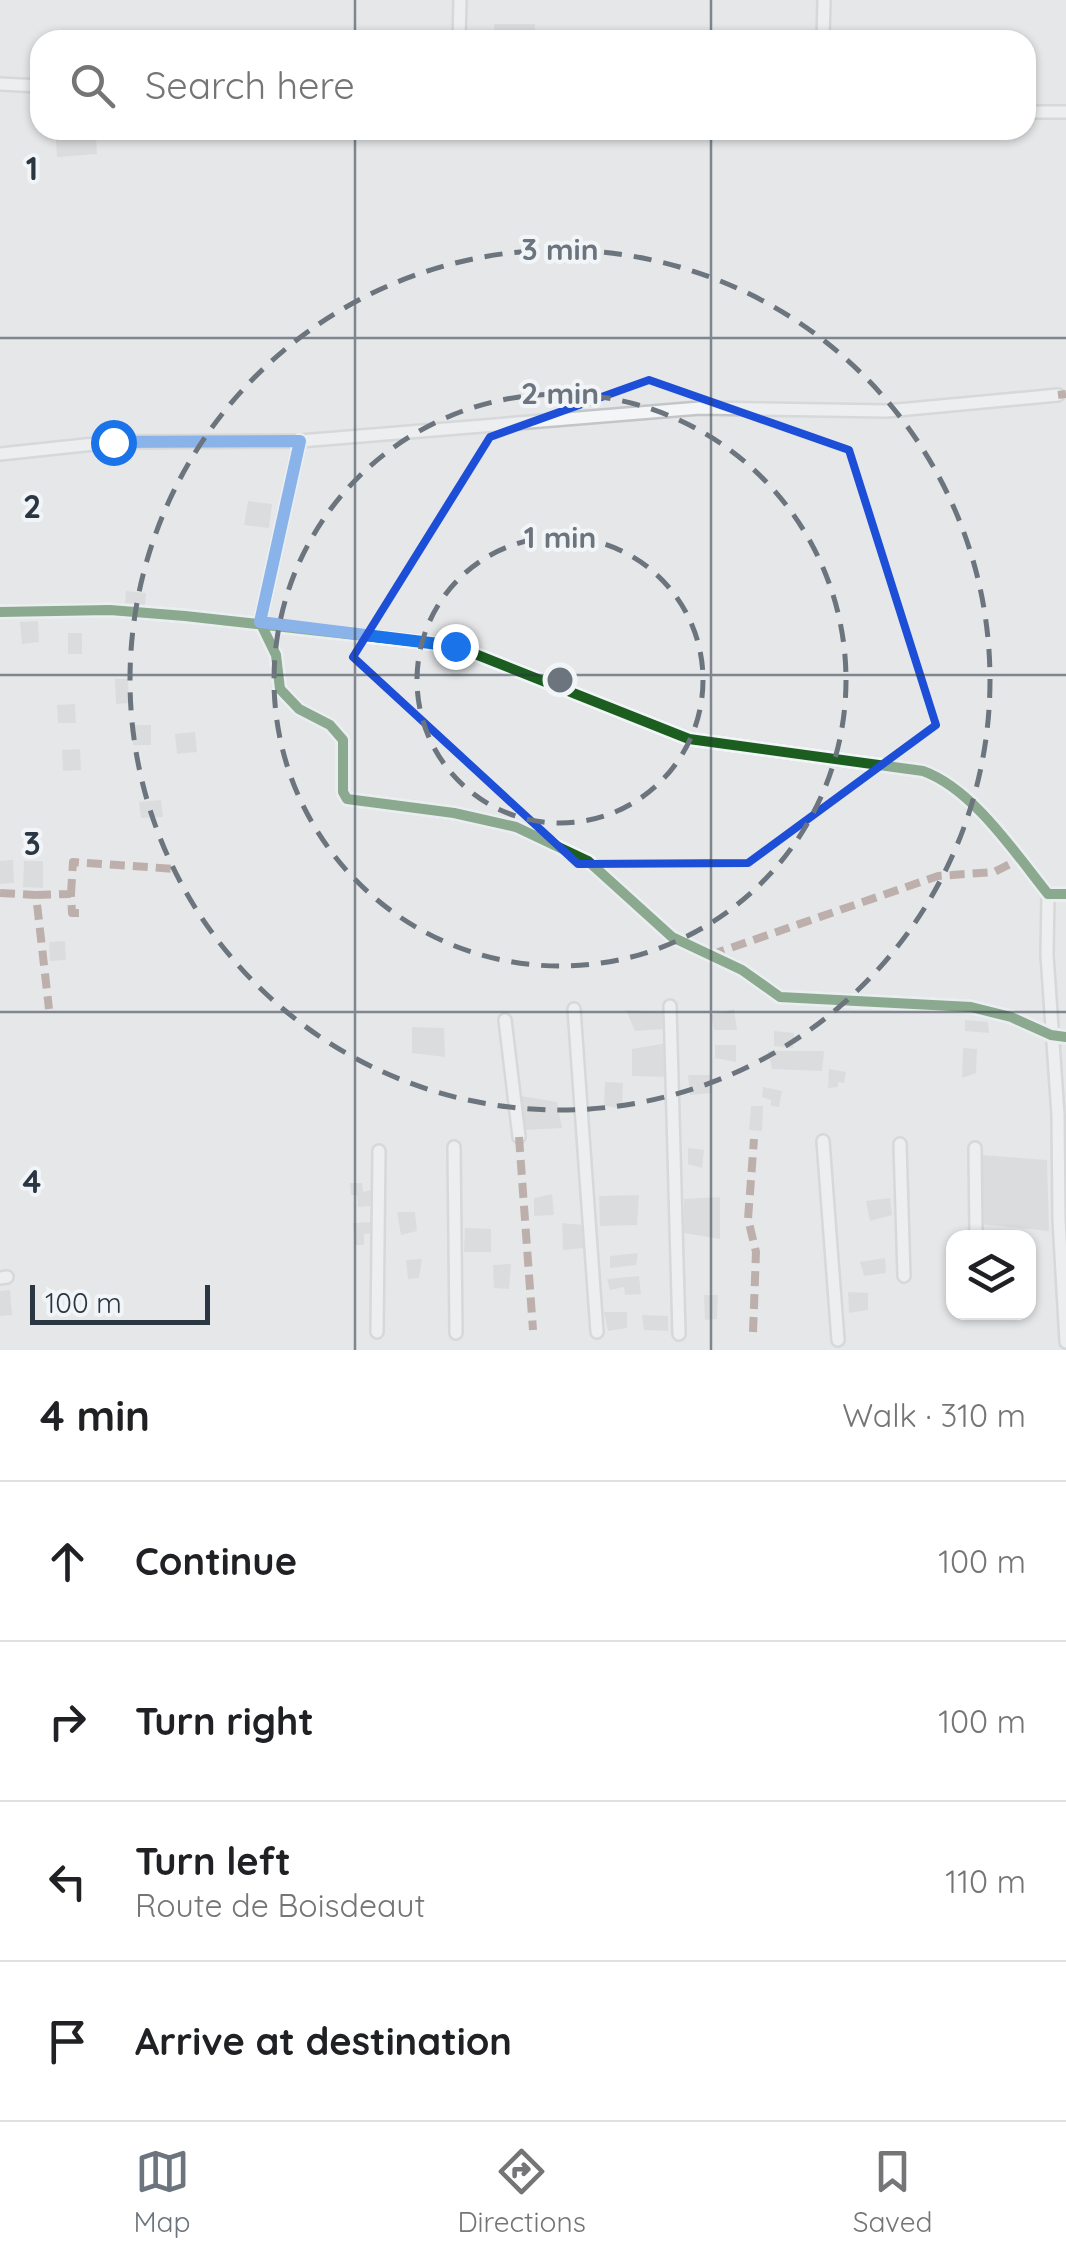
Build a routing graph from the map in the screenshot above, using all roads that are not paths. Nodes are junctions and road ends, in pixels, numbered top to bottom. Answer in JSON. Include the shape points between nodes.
{"nodes":[{"id":1,"x":460,"y":0,"type":"edge"},
{"id":2,"x":824,"y":0,"type":"edge"},
{"id":3,"x":459,"y":30,"type":"edge"},
{"id":4,"x":823,"y":30,"type":"edge"},
{"id":5,"x":0,"y":84,"type":"edge"},
{"id":6,"x":30,"y":86,"type":"edge"},
{"id":7,"x":1036,"y":112,"type":"edge"},
{"id":8,"x":1066,"y":112,"type":"edge"},
{"id":9,"x":1058,"y":395,"type":"dead end"},
{"id":10,"x":300,"y":441,"type":"junction"},
{"id":11,"x":0,"y":454,"type":"edge"},
{"id":12,"x":0,"y":612,"type":"edge"},
{"id":13,"x":260,"y":622,"type":"junction"},
{"id":14,"x":1048,"y":894,"type":"junction"},
{"id":15,"x":1066,"y":894,"type":"edge"},
{"id":16,"x":670,"y":1006,"type":"dead end"},
{"id":17,"x":574,"y":1009,"type":"dead end"},
{"id":18,"x":505,"y":1020,"type":"dead end"},
{"id":19,"x":1051,"y":1036,"type":"junction"},
{"id":20,"x":1066,"y":1037,"type":"edge"},
{"id":21,"x":1062,"y":1115,"type":"edge"},
{"id":22,"x":520,"y":1137,"type":"dead end"},
{"id":23,"x":823,"y":1141,"type":"dead end"},
{"id":24,"x":900,"y":1144,"type":"dead end"},
{"id":25,"x":454,"y":1147,"type":"dead end"},
{"id":26,"x":976,"y":1148,"type":"dead end"},
{"id":27,"x":379,"y":1152,"type":"dead end"},
{"id":28,"x":976,"y":1230,"type":"edge"},
{"id":29,"x":904,"y":1276,"type":"dead end"},
{"id":30,"x":1065,"y":1319,"type":"edge"},
{"id":31,"x":377,"y":1332,"type":"dead end"},
{"id":32,"x":597,"y":1332,"type":"dead end"},
{"id":33,"x":456,"y":1333,"type":"dead end"},
{"id":34,"x":679,"y":1334,"type":"dead end"},
{"id":35,"x":838,"y":1340,"type":"dead end"},
{"id":36,"x":1066,"y":1342,"type":"edge"}],
"edges":[{"from":1,"to":3,"type":"street"},
{"from":2,"to":4,"type":"street"},
{"from":5,"to":6,"type":"street"},
{"from":7,"to":8,"type":"street"},
{"from":9,"to":10,"type":"street","via":[[887,411],[700,408]]},
{"from":10,"to":11,"type":"street","via":[[113,442]]},
{"from":10,"to":13,"type":"street"},
{"from":12,"to":13,"type":"street","via":[[110,610]]},
{"from":13,"to":14,"type":"street","via":[[455,646],[689,740],[941,777],[981,812]]},
{"from":13,"to":19,"type":"street","via":[[276,655],[280,689],[343,740],[346,799],[516,827],[588,861],[672,937],[780,996],[971,1007]]},
{"from":14,"to":15,"type":"street"},
{"from":14,"to":19,"type":"street"},
{"from":16,"to":34,"type":"street"},
{"from":17,"to":32,"type":"street"},
{"from":18,"to":22,"type":"street"},
{"from":19,"to":20,"type":"street"},
{"from":19,"to":21,"type":"street"},
{"from":21,"to":30,"type":"street","via":[[1058,1220]]},
{"from":23,"to":35,"type":"street"},
{"from":24,"to":29,"type":"street"},
{"from":25,"to":33,"type":"street"},
{"from":26,"to":28,"type":"street"},
{"from":27,"to":31,"type":"street"},
{"from":30,"to":36,"type":"street"}]}
